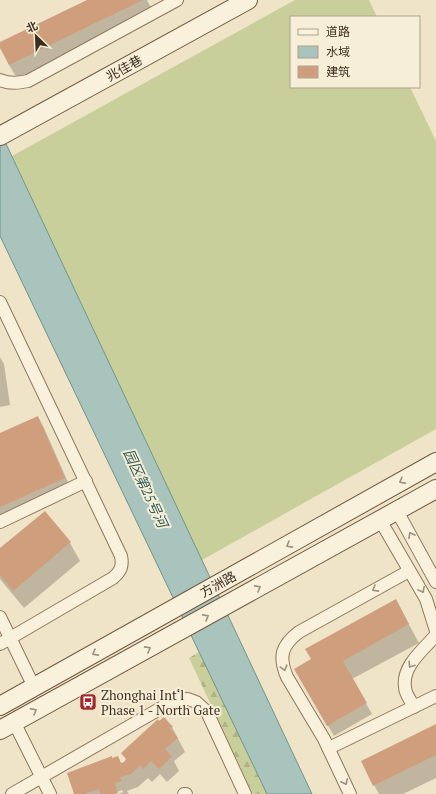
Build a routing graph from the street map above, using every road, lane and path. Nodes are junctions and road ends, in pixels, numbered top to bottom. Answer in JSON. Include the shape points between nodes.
{"nodes":[{"id":1,"x":177,"y":0,"type":"edge"},
{"id":2,"x":248,"y":0,"type":"edge"},
{"id":3,"x":0,"y":80,"type":"edge"},
{"id":4,"x":1,"y":136,"type":"edge"},
{"id":5,"x":0,"y":302,"type":"edge"},
{"id":6,"x":436,"y":462,"type":"edge"},
{"id":7,"x":86,"y":481,"type":"junction"},
{"id":8,"x":436,"y":489,"type":"edge"},
{"id":9,"x":397,"y":511,"type":"junction"},
{"id":10,"x":380,"y":520,"type":"junction"},
{"id":11,"x":0,"y":522,"type":"edge"},
{"id":12,"x":410,"y":570,"type":"junction"},
{"id":13,"x":436,"y":582,"type":"edge"},
{"id":14,"x":0,"y":617,"type":"edge"},
{"id":15,"x":435,"y":624,"type":"edge"},
{"id":16,"x":436,"y":635,"type":"edge"},
{"id":17,"x":11,"y":638,"type":"junction"},
{"id":18,"x":0,"y":644,"type":"edge"},
{"id":19,"x":34,"y":687,"type":"junction"},
{"id":20,"x":436,"y":696,"type":"edge"},
{"id":21,"x":0,"y":706,"type":"edge"},
{"id":22,"x":414,"y":707,"type":"junction"},
{"id":23,"x":7,"y":726,"type":"edge"},
{"id":24,"x":328,"y":748,"type":"junction"},
{"id":25,"x":41,"y":778,"type":"junction"},
{"id":26,"x":12,"y":794,"type":"edge"},
{"id":27,"x":50,"y":794,"type":"edge"},
{"id":28,"x":245,"y":794,"type":"edge"},
{"id":29,"x":350,"y":794,"type":"edge"}],
"edges":[{"from":1,"to":3,"type":"street","via":[[28,81],[16,84]]},
{"from":2,"to":4,"type":"main road","name":"兆佳巷"},
{"from":5,"to":7,"type":"street"},
{"from":6,"to":19,"type":"main road","name":"方洲路","one_way":true},
{"from":7,"to":11,"type":"street"},
{"from":7,"to":17,"type":"street","via":[[121,556],[123,564],[120,573]]},
{"from":8,"to":9,"type":"main road","name":"方洲路"},
{"from":9,"to":10,"type":"main road","name":"方洲路"},
{"from":13,"to":9,"type":"street","one_way":true},
{"from":10,"to":12,"type":"street"},
{"from":23,"to":10,"type":"main road","name":"方洲路","one_way":true},
{"from":12,"to":15,"type":"street","one_way":true,"via":[[426,599]]},
{"from":12,"to":24,"type":"street","one_way":true,"via":[[299,632],[289,639],[284,649],[282,664],[287,677]]},
{"from":14,"to":17,"type":"street"},
{"from":16,"to":22,"type":"street","one_way":true,"via":[[410,664],[404,676],[405,689]]},
{"from":17,"to":18,"type":"street"},
{"from":17,"to":19,"type":"street"},
{"from":19,"to":21,"type":"main road","name":"方洲路"},
{"from":20,"to":22,"type":"street"},
{"from":22,"to":24,"type":"street"},
{"from":23,"to":25,"type":"street"},
{"from":24,"to":29,"type":"street","one_way":true},
{"from":25,"to":26,"type":"street"},
{"from":25,"to":27,"type":"street"},
{"from":25,"to":28,"type":"street","via":[[175,700],[182,699],[196,702],[207,712]]}]}
